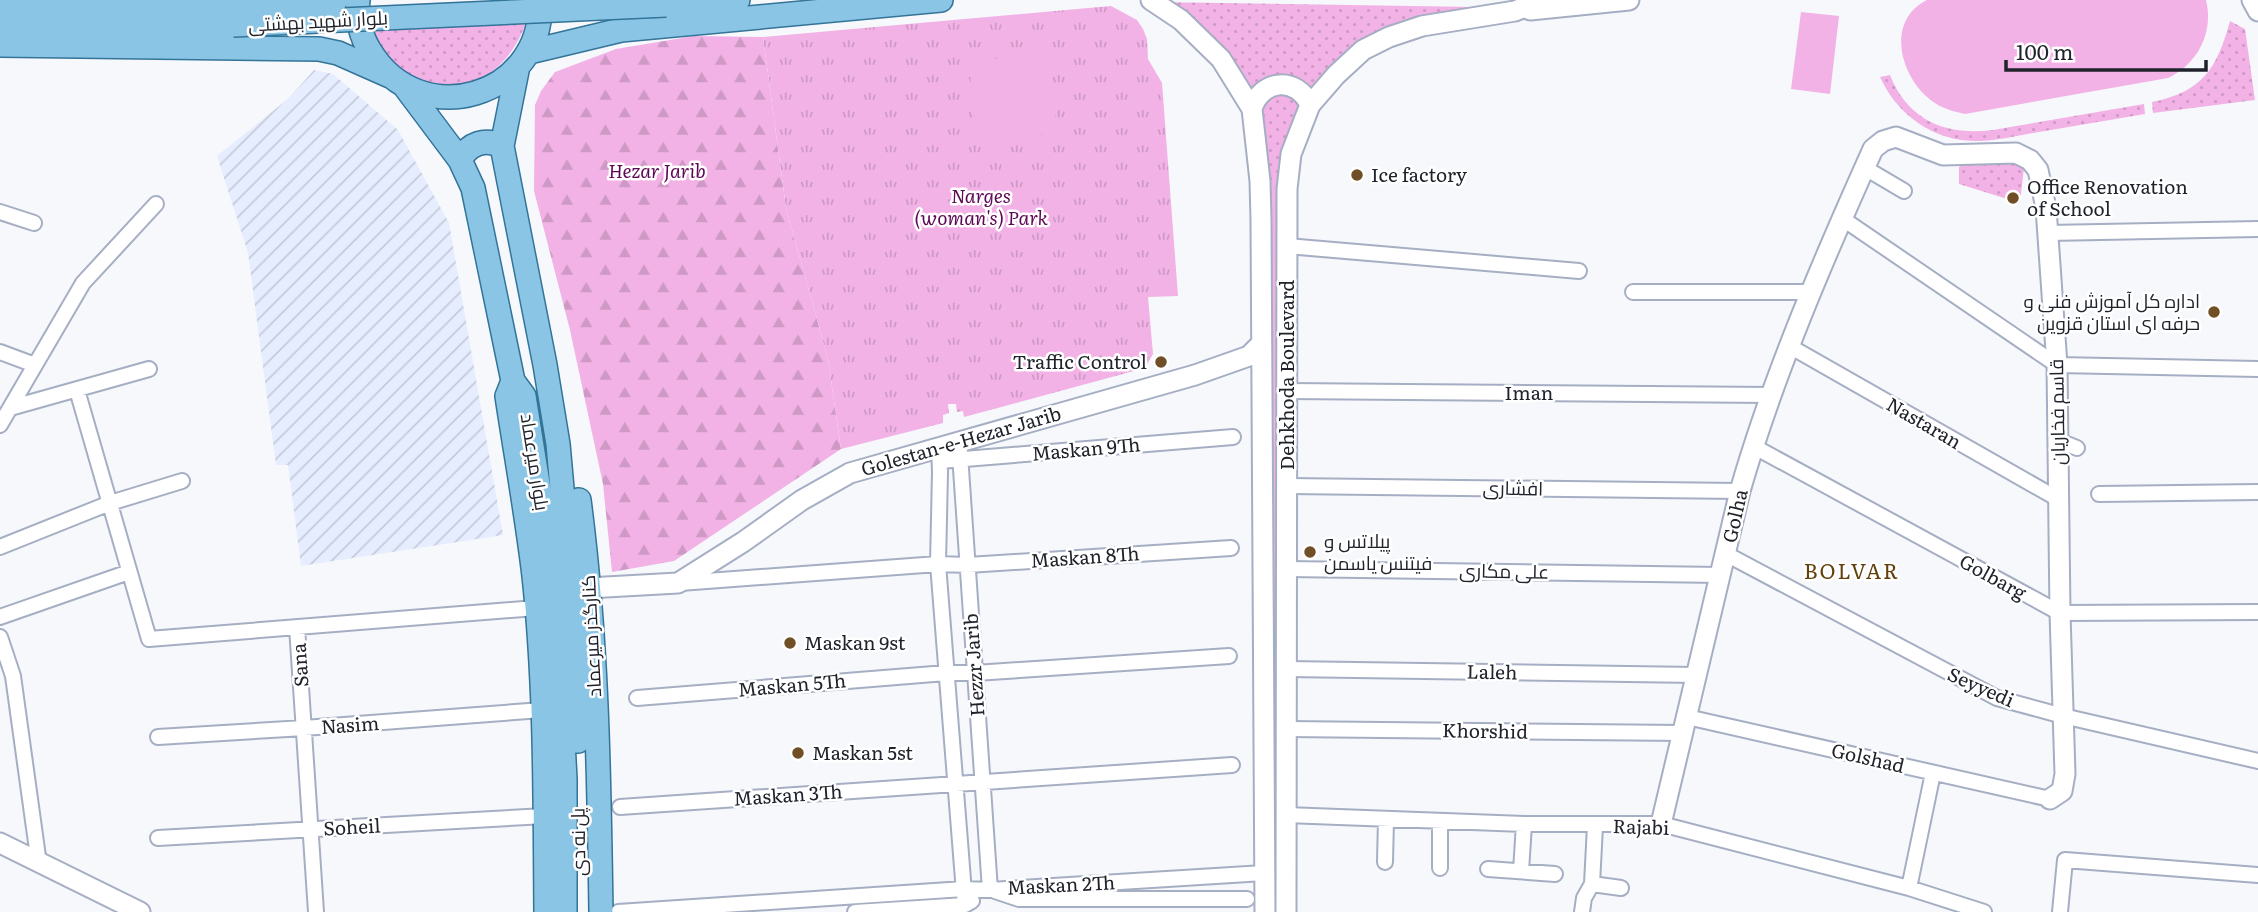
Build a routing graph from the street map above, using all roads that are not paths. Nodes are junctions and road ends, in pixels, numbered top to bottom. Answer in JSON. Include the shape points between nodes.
{"nodes":[{"id":1,"x":290,"y":0,"type":"edge"},
{"id":2,"x":336,"y":0,"type":"edge"},
{"id":3,"x":358,"y":0,"type":"edge"},
{"id":4,"x":540,"y":0,"type":"edge"},
{"id":5,"x":577,"y":0,"type":"edge"},
{"id":6,"x":738,"y":0,"type":"edge"},
{"id":7,"x":941,"y":0,"type":"edge"},
{"id":8,"x":1151,"y":0,"type":"edge"},
{"id":9,"x":1542,"y":0,"type":"edge"},
{"id":10,"x":1629,"y":0,"type":"edge"},
{"id":11,"x":2252,"y":0,"type":"edge"},
{"id":12,"x":0,"y":2,"type":"edge"},
{"id":13,"x":1515,"y":11,"type":"junction"},
{"id":14,"x":2258,"y":11,"type":"edge"},
{"id":15,"x":234,"y":15,"type":"junction"},
{"id":16,"x":0,"y":24,"type":"edge"},
{"id":17,"x":621,"y":30,"type":"junction"},
{"id":18,"x":0,"y":45,"type":"edge"},
{"id":19,"x":264,"y":46,"type":"junction"},
{"id":20,"x":524,"y":59,"type":"junction"},
{"id":21,"x":398,"y":82,"type":"junction"},
{"id":22,"x":1310,"y":106,"type":"junction"},
{"id":23,"x":1252,"y":109,"type":"junction"},
{"id":24,"x":1896,"y":137,"type":"joint"},
{"id":25,"x":502,"y":146,"type":"junction"},
{"id":26,"x":460,"y":160,"type":"junction"},
{"id":27,"x":1865,"y":168,"type":"junction"},
{"id":28,"x":1904,"y":191,"type":"dead end"},
{"id":29,"x":156,"y":204,"type":"dead end"},
{"id":30,"x":0,"y":212,"type":"edge"},
{"id":31,"x":1843,"y":219,"type":"junction"},
{"id":32,"x":34,"y":223,"type":"dead end"},
{"id":33,"x":2258,"y":229,"type":"edge"},
{"id":34,"x":2048,"y":233,"type":"junction"},
{"id":35,"x":1287,"y":246,"type":"junction"},
{"id":36,"x":1579,"y":271,"type":"dead end"},
{"id":37,"x":1633,"y":292,"type":"dead end"},
{"id":38,"x":1813,"y":292,"type":"junction"},
{"id":39,"x":1261,"y":344,"type":"junction"},
{"id":40,"x":1791,"y":347,"type":"junction"},
{"id":41,"x":0,"y":352,"type":"edge"},
{"id":42,"x":35,"y":365,"type":"junction"},
{"id":43,"x":545,"y":365,"type":"junction"},
{"id":44,"x":2057,"y":365,"type":"junction"},
{"id":45,"x":149,"y":369,"type":"dead end"},
{"id":46,"x":2258,"y":369,"type":"edge"},
{"id":47,"x":1195,"y":375,"type":"junction"},
{"id":48,"x":513,"y":381,"type":"junction"},
{"id":49,"x":1261,"y":385,"type":"junction"},
{"id":50,"x":77,"y":390,"type":"junction"},
{"id":51,"x":1287,"y":391,"type":"junction"},
{"id":52,"x":1771,"y":395,"type":"junction"},
{"id":53,"x":10,"y":408,"type":"junction"},
{"id":54,"x":0,"y":425,"type":"edge"},
{"id":55,"x":1233,"y":438,"type":"dead end"},
{"id":56,"x":2057,"y":440,"type":"junction"},
{"id":57,"x":1753,"y":446,"type":"junction"},
{"id":58,"x":2077,"y":448,"type":"dead end"},
{"id":59,"x":960,"y":450,"type":"junction"},
{"id":60,"x":939,"y":453,"type":"junction"},
{"id":61,"x":182,"y":481,"type":"dead end"},
{"id":62,"x":1287,"y":486,"type":"junction"},
{"id":63,"x":1740,"y":491,"type":"junction"},
{"id":64,"x":2258,"y":492,"type":"edge"},
{"id":65,"x":2099,"y":494,"type":"dead end"},
{"id":66,"x":2058,"y":499,"type":"junction"},
{"id":67,"x":110,"y":503,"type":"junction"},
{"id":68,"x":0,"y":547,"type":"edge"},
{"id":69,"x":1231,"y":548,"type":"dead end"},
{"id":70,"x":1726,"y":554,"type":"junction"},
{"id":71,"x":938,"y":564,"type":"junction"},
{"id":72,"x":968,"y":565,"type":"junction"},
{"id":73,"x":1287,"y":569,"type":"junction"},
{"id":74,"x":130,"y":572,"type":"junction"},
{"id":75,"x":1721,"y":575,"type":"junction"},
{"id":76,"x":678,"y":583,"type":"junction"},
{"id":77,"x":588,"y":589,"type":"junction"},
{"id":78,"x":536,"y":608,"type":"junction"},
{"id":79,"x":2258,"y":612,"type":"edge"},
{"id":80,"x":2060,"y":613,"type":"junction"},
{"id":81,"x":0,"y":617,"type":"edge"},
{"id":82,"x":297,"y":627,"type":"junction"},
{"id":83,"x":0,"y":637,"type":"edge"},
{"id":84,"x":1229,"y":656,"type":"dead end"},
{"id":85,"x":1287,"y":669,"type":"junction"},
{"id":86,"x":946,"y":673,"type":"junction"},
{"id":87,"x":975,"y":673,"type":"junction"},
{"id":88,"x":1697,"y":675,"type":"junction"},
{"id":89,"x":637,"y":698,"type":"dead end"},
{"id":90,"x":542,"y":710,"type":"junction"},
{"id":91,"x":2063,"y":716,"type":"junction"},
{"id":92,"x":1685,"y":725,"type":"junction"},
{"id":93,"x":304,"y":728,"type":"junction"},
{"id":94,"x":1286,"y":729,"type":"junction"},
{"id":95,"x":158,"y":737,"type":"dead end"},
{"id":96,"x":2258,"y":761,"type":"edge"},
{"id":97,"x":1232,"y":765,"type":"dead end"},
{"id":98,"x":1934,"y":773,"type":"junction"},
{"id":99,"x":571,"y":775,"type":"junction"},
{"id":100,"x":955,"y":784,"type":"junction"},
{"id":101,"x":982,"y":784,"type":"junction"},
{"id":102,"x":2050,"y":799,"type":"joint"},
{"id":103,"x":620,"y":807,"type":"dead end"},
{"id":104,"x":1286,"y":815,"type":"junction"},
{"id":105,"x":545,"y":816,"type":"junction"},
{"id":106,"x":1386,"y":819,"type":"junction"},
{"id":107,"x":1440,"y":821,"type":"junction"},
{"id":108,"x":1524,"y":824,"type":"junction"},
{"id":109,"x":1661,"y":824,"type":"junction"},
{"id":110,"x":1595,"y":826,"type":"junction"},
{"id":111,"x":311,"y":829,"type":"junction"},
{"id":112,"x":158,"y":838,"type":"dead end"},
{"id":113,"x":0,"y":843,"type":"edge"},
{"id":114,"x":1385,"y":862,"type":"dead end"},
{"id":115,"x":39,"y":864,"type":"junction"},
{"id":116,"x":1440,"y":868,"type":"dead end"},
{"id":117,"x":1488,"y":869,"type":"dead end"},
{"id":118,"x":1521,"y":871,"type":"junction"},
{"id":119,"x":1264,"y":873,"type":"junction"},
{"id":120,"x":1556,"y":874,"type":"dead end"},
{"id":121,"x":2258,"y":875,"type":"edge"},
{"id":122,"x":1592,"y":884,"type":"junction"},
{"id":123,"x":1621,"y":888,"type":"dead end"},
{"id":124,"x":1909,"y":888,"type":"junction"},
{"id":125,"x":964,"y":889,"type":"junction"},
{"id":126,"x":990,"y":890,"type":"junction"},
{"id":127,"x":1247,"y":899,"type":"dead end"},
{"id":128,"x":965,"y":905,"type":"junction"},
{"id":129,"x":670,"y":911,"type":"edge"},
{"id":130,"x":140,"y":912,"type":"edge"},
{"id":131,"x":316,"y":912,"type":"edge"},
{"id":132,"x":546,"y":912,"type":"edge"},
{"id":133,"x":565,"y":912,"type":"edge"},
{"id":134,"x":579,"y":912,"type":"edge"},
{"id":135,"x":601,"y":912,"type":"edge"},
{"id":136,"x":618,"y":912,"type":"edge"},
{"id":137,"x":855,"y":912,"type":"edge"},
{"id":138,"x":1265,"y":912,"type":"edge"},
{"id":139,"x":1286,"y":912,"type":"edge"},
{"id":140,"x":1582,"y":912,"type":"edge"},
{"id":141,"x":1984,"y":912,"type":"edge"},
{"id":142,"x":2060,"y":912,"type":"edge"}],
"edges":[{"from":1,"to":19,"type":"main road","via":[[294,16],[290,31]]},
{"from":2,"to":15,"type":"main road","name":"بلوار شهید بهشتی","bridge":true},
{"from":3,"to":21,"type":"main road","name":"بلوار میرعماد","via":[[359,26],[366,45],[376,62]]},
{"from":4,"to":20,"type":"main road","name":"بلوار میرعماد","via":[[537,33]]},
{"from":5,"to":17,"type":"main road","via":[[577,12],[592,26]]},
{"from":6,"to":15,"type":"main road","name":"بلوار شهید بهشتی","bridge":true},
{"from":7,"to":17,"type":"main road"},
{"from":8,"to":23,"type":"street","name":"Dehkhoda Boulevard","via":[[1181,20],[1221,59]]},
{"from":9,"to":13,"type":"street","name":"Dehkhoda Boulevard"},
{"from":10,"to":13,"type":"street"},
{"from":11,"to":14,"type":"street"},
{"from":12,"to":15,"type":"main road","name":"بلوار شهید بهشتی"},
{"from":13,"to":22,"type":"street","name":"Dehkhoda Boulevard","via":[[1422,26],[1389,37],[1354,57]]},
{"from":15,"to":16,"type":"main road"},
{"from":17,"to":20,"type":"main road"},
{"from":18,"to":19,"type":"main road"},
{"from":19,"to":21,"type":"main road","via":[[338,53]]},
{"from":20,"to":21,"type":"main road","via":[[495,85],[466,96],[436,97]]},
{"from":20,"to":25,"type":"main road","name":"بلوار میرعماد"},
{"from":21,"to":26,"type":"main road","name":"بلوار میرعماد"},
{"from":22,"to":23,"type":"street","via":[[1300,91],[1281,84],[1260,93]]},
{"from":22,"to":35,"type":"street","name":"Dehkhoda Boulevard","via":[[1291,154]]},
{"from":23,"to":39,"type":"street","name":"Dehkhoda Boulevard","via":[[1260,181]]},
{"from":24,"to":27,"type":"street","name":"Golha","via":[[1873,149]]},
{"from":24,"to":34,"type":"street","name":"قاسم فخاریان","via":[[1943,155],[2016,153],[2030,160],[2038,170]]},
{"from":25,"to":26,"type":"main road","via":[[481,142],[468,148]]},
{"from":25,"to":43,"type":"main road","name":"بلوار میرعماد"},
{"from":26,"to":48,"type":"main road","name":"بلوار میرعماد","via":[[473,188]]},
{"from":27,"to":28,"type":"street"},
{"from":27,"to":31,"type":"street","name":"Golha"},
{"from":29,"to":42,"type":"street","via":[[83,283]]},
{"from":30,"to":32,"type":"street"},
{"from":31,"to":38,"type":"street","name":"Golha"},
{"from":31,"to":44,"type":"street"},
{"from":33,"to":34,"type":"street"},
{"from":34,"to":44,"type":"street","name":"قاسم فخاریان"},
{"from":35,"to":36,"type":"street"},
{"from":35,"to":51,"type":"street","name":"Dehkhoda Boulevard"},
{"from":37,"to":38,"type":"street"},
{"from":38,"to":40,"type":"street","name":"Golha"},
{"from":39,"to":47,"type":"street","via":[[1249,356]]},
{"from":39,"to":49,"type":"street","name":"Dehkhoda Boulevard"},
{"from":40,"to":52,"type":"street","name":"Golha"},
{"from":40,"to":66,"type":"street","name":"Nastaran"},
{"from":41,"to":42,"type":"street"},
{"from":42,"to":53,"type":"street"},
{"from":43,"to":77,"type":"main road","name":"کنارگذر میرعماد","via":[[577,487]]},
{"from":43,"to":99,"type":"main road","name":"بلوار میرعماد","via":[[558,444],[570,574],[578,707]]},
{"from":44,"to":46,"type":"street"},
{"from":44,"to":56,"type":"street","name":"قاسم فخاریان"},
{"from":45,"to":50,"type":"street"},
{"from":47,"to":49,"type":"street","via":[[1242,371]]},
{"from":47,"to":59,"type":"street","name":"Golestan-e-Hezar Jarib"},
{"from":48,"to":78,"type":"main road","via":[[507,396]]},
{"from":48,"to":99,"type":"main road","name":"بلوار میرعماد","via":[[524,396],[555,590]]},
{"from":49,"to":119,"type":"street","name":"Dehkhoda Boulevard"},
{"from":50,"to":53,"type":"street"},
{"from":50,"to":67,"type":"street"},
{"from":51,"to":52,"type":"street","name":"Iman"},
{"from":51,"to":62,"type":"street","name":"Dehkhoda Boulevard"},
{"from":52,"to":57,"type":"street","name":"Golha"},
{"from":53,"to":54,"type":"street"},
{"from":55,"to":59,"type":"street","name":"Maskan 9Th"},
{"from":56,"to":58,"type":"street"},
{"from":56,"to":66,"type":"street","name":"قاسم فخاریان"},
{"from":57,"to":63,"type":"street","name":"Golha"},
{"from":57,"to":80,"type":"street","name":"Golbarg"},
{"from":59,"to":60,"type":"street","name":"Golestan-e-Hezar Jarib"},
{"from":59,"to":72,"type":"street","name":"Hezzr Jarib"},
{"from":60,"to":71,"type":"street","name":"Hezzr Jarib"},
{"from":60,"to":76,"type":"street","name":"Golestan-e-Hezar Jarib","via":[[850,473]]},
{"from":61,"to":67,"type":"street"},
{"from":62,"to":63,"type":"street","name":"افشاری"},
{"from":62,"to":73,"type":"street","name":"Dehkhoda Boulevard"},
{"from":63,"to":70,"type":"street","name":"Golha"},
{"from":64,"to":65,"type":"street"},
{"from":66,"to":80,"type":"street","name":"قاسم فخاریان"},
{"from":67,"to":68,"type":"street"},
{"from":67,"to":74,"type":"street"},
{"from":69,"to":72,"type":"street","name":"Maskan 8Th"},
{"from":70,"to":75,"type":"street","name":"Golha"},
{"from":70,"to":91,"type":"street","name":"Seyyedi","via":[[1997,698]]},
{"from":71,"to":72,"type":"street","name":"Maskan 8Th"},
{"from":71,"to":76,"type":"street","name":"Maskan 8Th"},
{"from":71,"to":86,"type":"street","name":"Hezzr Jarib"},
{"from":72,"to":87,"type":"street","name":"Hezzr Jarib"},
{"from":73,"to":75,"type":"street","name":"علی مکاری"},
{"from":73,"to":85,"type":"street","name":"Dehkhoda Boulevard"},
{"from":74,"to":81,"type":"street"},
{"from":74,"to":82,"type":"street","via":[[149,639]]},
{"from":75,"to":88,"type":"street","name":"Golha"},
{"from":76,"to":77,"type":"street","name":"Golestan-e-Hezar Jarib"},
{"from":77,"to":135,"type":"main road","name":"کنارگذر میرعماد"},
{"from":78,"to":82,"type":"street"},
{"from":78,"to":90,"type":"main road"},
{"from":79,"to":80,"type":"street","name":"Golbarg"},
{"from":80,"to":91,"type":"street","name":"قاسم فخاریان"},
{"from":82,"to":93,"type":"street","name":"Sana"},
{"from":83,"to":115,"type":"street","via":[[13,676]]},
{"from":84,"to":87,"type":"street","name":"Maskan 5Th"},
{"from":85,"to":88,"type":"street","name":"Laleh"},
{"from":85,"to":94,"type":"street","name":"Dehkhoda Boulevard"},
{"from":86,"to":87,"type":"street","name":"Maskan 5Th"},
{"from":86,"to":89,"type":"street","name":"Maskan 5Th"},
{"from":86,"to":100,"type":"street","name":"Hezzr Jarib"},
{"from":87,"to":101,"type":"street","name":"Hezzr Jarib"},
{"from":88,"to":92,"type":"street","name":"Golha"},
{"from":90,"to":93,"type":"street","name":"Nasim"},
{"from":90,"to":105,"type":"main road"},
{"from":91,"to":96,"type":"street","name":"Seyyedi"},
{"from":91,"to":102,"type":"street","name":"قاسم فخاریان","via":[[2066,774],[2062,791]]},
{"from":92,"to":94,"type":"street","name":"Khorshid"},
{"from":92,"to":98,"type":"street","name":"Golshad"},
{"from":92,"to":109,"type":"street","name":"Golha"},
{"from":93,"to":95,"type":"street","name":"Nasim"},
{"from":93,"to":111,"type":"street","name":"Sana"},
{"from":94,"to":104,"type":"street","name":"Dehkhoda Boulevard"},
{"from":97,"to":101,"type":"street","name":"Maskan 3Th"},
{"from":98,"to":102,"type":"street","name":"Golshad"},
{"from":98,"to":124,"type":"street"},
{"from":99,"to":133,"type":"main road","name":"پل نه دی"},
{"from":99,"to":134,"type":"main road","name":"پل نه دی"},
{"from":100,"to":101,"type":"street","name":"Maskan 3Th"},
{"from":100,"to":103,"type":"street","name":"Maskan 3Th"},
{"from":100,"to":125,"type":"street","name":"Hezzr Jarib"},
{"from":101,"to":126,"type":"street","name":"Hezzr Jarib"},
{"from":104,"to":106,"type":"street","name":"Rajabi"},
{"from":104,"to":139,"type":"street","name":"Dehkhoda Boulevard"},
{"from":105,"to":111,"type":"street","name":"Soheil"},
{"from":105,"to":132,"type":"main road"},
{"from":106,"to":107,"type":"street","name":"Rajabi"},
{"from":106,"to":114,"type":"street"},
{"from":107,"to":108,"type":"street","name":"Rajabi"},
{"from":107,"to":116,"type":"street"},
{"from":108,"to":110,"type":"street","name":"Rajabi"},
{"from":108,"to":118,"type":"street"},
{"from":109,"to":110,"type":"street","name":"Rajabi"},
{"from":109,"to":124,"type":"street","name":"Rajabi"},
{"from":110,"to":122,"type":"street"},
{"from":111,"to":112,"type":"street","name":"Soheil"},
{"from":111,"to":131,"type":"street","name":"Sana"},
{"from":113,"to":115,"type":"street"},
{"from":115,"to":130,"type":"street"},
{"from":117,"to":118,"type":"street"},
{"from":118,"to":120,"type":"street"},
{"from":119,"to":126,"type":"street","name":"Maskan 2Th"},
{"from":119,"to":138,"type":"street","name":"Dehkhoda Boulevard"},
{"from":121,"to":142,"type":"street","via":[[2065,860]]},
{"from":122,"to":123,"type":"street"},
{"from":122,"to":140,"type":"street"},
{"from":124,"to":141,"type":"street","name":"Rajabi"},
{"from":125,"to":126,"type":"street"},
{"from":125,"to":128,"type":"street","name":"Hezzr Jarib"},
{"from":125,"to":129,"type":"street"},
{"from":126,"to":127,"type":"street","name":"Maskan 2Th","via":[[1019,899]]},
{"from":126,"to":128,"type":"street"},
{"from":128,"to":137,"type":"street"},
{"from":129,"to":136,"type":"street"}]}
